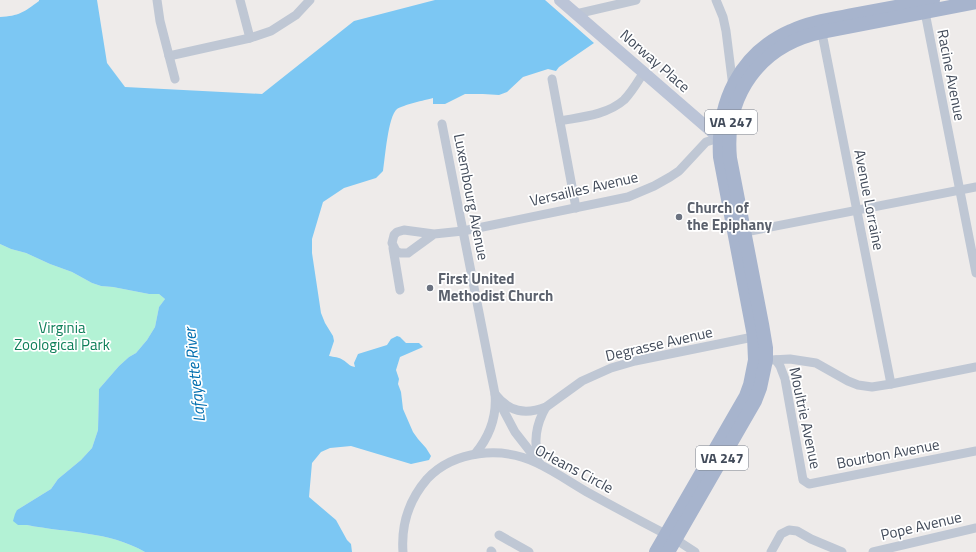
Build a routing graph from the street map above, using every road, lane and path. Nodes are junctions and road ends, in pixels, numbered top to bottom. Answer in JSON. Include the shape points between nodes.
{"nodes":[{"id":1,"x":157,"y":0,"type":"edge"},
{"id":2,"x":240,"y":0,"type":"edge"},
{"id":3,"x":310,"y":0,"type":"edge"},
{"id":4,"x":560,"y":0,"type":"edge"},
{"id":5,"x":636,"y":0,"type":"edge"},
{"id":6,"x":716,"y":0,"type":"edge"},
{"id":7,"x":976,"y":2,"type":"edge"},
{"id":8,"x":926,"y":3,"type":"edge"},
{"id":9,"x":576,"y":14,"type":"junction"},
{"id":10,"x":821,"y":27,"type":"junction"},
{"id":11,"x":250,"y":38,"type":"junction"},
{"id":12,"x":169,"y":56,"type":"junction"},
{"id":13,"x":644,"y":72,"type":"junction"},
{"id":14,"x":175,"y":79,"type":"dead end"},
{"id":15,"x":552,"y":79,"type":"dead end"},
{"id":16,"x":736,"y":90,"type":"junction"},
{"id":17,"x":560,"y":121,"type":"junction"},
{"id":18,"x":442,"y":124,"type":"dead end"},
{"id":19,"x":724,"y":142,"type":"junction"},
{"id":20,"x":976,"y":187,"type":"edge"},
{"id":21,"x":960,"y":190,"type":"junction"},
{"id":22,"x":576,"y":208,"type":"junction"},
{"id":23,"x":857,"y":210,"type":"junction"},
{"id":24,"x":463,"y":231,"type":"junction"},
{"id":25,"x":739,"y":233,"type":"junction"},
{"id":26,"x":434,"y":234,"type":"junction"},
{"id":27,"x":393,"y":248,"type":"junction"},
{"id":28,"x":976,"y":273,"type":"edge"},
{"id":29,"x":400,"y":290,"type":"dead end"},
{"id":30,"x":759,"y":335,"type":"junction"},
{"id":31,"x":765,"y":360,"type":"junction"},
{"id":32,"x":976,"y":367,"type":"edge"},
{"id":33,"x":891,"y":384,"type":"junction"},
{"id":34,"x":495,"y":394,"type":"junction"},
{"id":35,"x":546,"y":407,"type":"junction"},
{"id":36,"x":976,"y":451,"type":"edge"},
{"id":37,"x":475,"y":454,"type":"junction"},
{"id":38,"x":540,"y":465,"type":"junction"},
{"id":39,"x":806,"y":483,"type":"joint"},
{"id":40,"x":976,"y":528,"type":"edge"},
{"id":41,"x":500,"y":536,"type":"dead end"},
{"id":42,"x":671,"y":536,"type":"junction"},
{"id":43,"x":403,"y":552,"type":"edge"},
{"id":44,"x":529,"y":552,"type":"edge"},
{"id":45,"x":656,"y":552,"type":"edge"},
{"id":46,"x":668,"y":552,"type":"edge"},
{"id":47,"x":695,"y":552,"type":"edge"},
{"id":48,"x":771,"y":552,"type":"edge"},
{"id":49,"x":842,"y":552,"type":"edge"},
{"id":50,"x":873,"y":552,"type":"edge"}],
"edges":[{"from":1,"to":12,"type":"street"},
{"from":2,"to":11,"type":"street"},
{"from":3,"to":11,"type":"street","via":[[282,25]]},
{"from":4,"to":9,"type":"street","name":"Norway Place"},
{"from":5,"to":9,"type":"street"},
{"from":6,"to":16,"type":"street","via":[[723,17]]},
{"from":7,"to":8,"type":"main road","number":"VA 247"},
{"from":8,"to":10,"type":"main road","number":"VA 247"},
{"from":8,"to":21,"type":"street","name":"Racine Avenue"},
{"from":9,"to":13,"type":"street","name":"Norway Place"},
{"from":10,"to":16,"type":"main road","number":"VA 247","via":[[792,30],[760,50],[748,63]]},
{"from":10,"to":23,"type":"street","name":"Avenue Lorraine"},
{"from":11,"to":12,"type":"street"},
{"from":12,"to":14,"type":"street"},
{"from":13,"to":17,"type":"street","via":[[625,98],[612,108]]},
{"from":13,"to":19,"type":"street","name":"Norway Place"},
{"from":15,"to":17,"type":"street"},
{"from":16,"to":19,"type":"main road","number":"VA 247","via":[[724,108]]},
{"from":17,"to":22,"type":"street"},
{"from":18,"to":24,"type":"street","name":"Luxembourg Avenue"},
{"from":19,"to":22,"type":"street","name":"Versailles Avenue","via":[[706,142],[679,171],[654,186],[628,197]]},
{"from":19,"to":25,"type":"main road","number":"VA 247","via":[[720,157]]},
{"from":20,"to":21,"type":"street"},
{"from":21,"to":23,"type":"street"},
{"from":21,"to":28,"type":"street","name":"Racine Avenue"},
{"from":22,"to":24,"type":"street","name":"Versailles Avenue"},
{"from":23,"to":25,"type":"street"},
{"from":23,"to":33,"type":"street","name":"Avenue Lorraine"},
{"from":24,"to":26,"type":"street","name":"Versailles Avenue"},
{"from":24,"to":34,"type":"street","name":"Luxembourg Avenue"},
{"from":25,"to":30,"type":"main road","number":"VA 247"},
{"from":26,"to":27,"type":"street","via":[[408,253],[400,253]]},
{"from":26,"to":27,"type":"street","name":"Versailles Avenue","via":[[401,230],[392,239]]},
{"from":27,"to":29,"type":"street"},
{"from":30,"to":31,"type":"main road","number":"VA 247"},
{"from":30,"to":35,"type":"street","name":"Degrasse Avenue","via":[[611,368],[582,381]]},
{"from":31,"to":33,"type":"street","via":[[790,359],[816,363],[858,385],[876,387]]},
{"from":31,"to":39,"type":"street","name":"Moultrie Avenue","via":[[780,366],[803,480]]},
{"from":31,"to":42,"type":"main road","number":"VA 247"},
{"from":32,"to":33,"type":"street"},
{"from":34,"to":35,"type":"street","name":"Degrasse Avenue","via":[[514,409],[530,411]]},
{"from":34,"to":37,"type":"street","name":"Luxembourg Avenue","via":[[492,426]]},
{"from":34,"to":38,"type":"street","name":"Luxembourg Avenue","via":[[515,432]]},
{"from":35,"to":38,"type":"street","via":[[536,433]]},
{"from":36,"to":39,"type":"street","name":"Bourbon Avenue"},
{"from":37,"to":38,"type":"street","name":"Orleans Circle","via":[[505,454]]},
{"from":37,"to":43,"type":"street","name":"Orleans Circle","via":[[447,464],[423,484],[406,516]]},
{"from":38,"to":42,"type":"street","name":"Orleans Circle"},
{"from":40,"to":50,"type":"street","name":"Pope Avenue"},
{"from":41,"to":44,"type":"street"},
{"from":42,"to":45,"type":"main road","number":"VA 247"},
{"from":42,"to":46,"type":"main road","number":"VA 247"},
{"from":42,"to":47,"type":"street","name":"Orleans Circle"},
{"from":48,"to":49,"type":"street","via":[[781,534],[789,530],[797,531]]}]}
